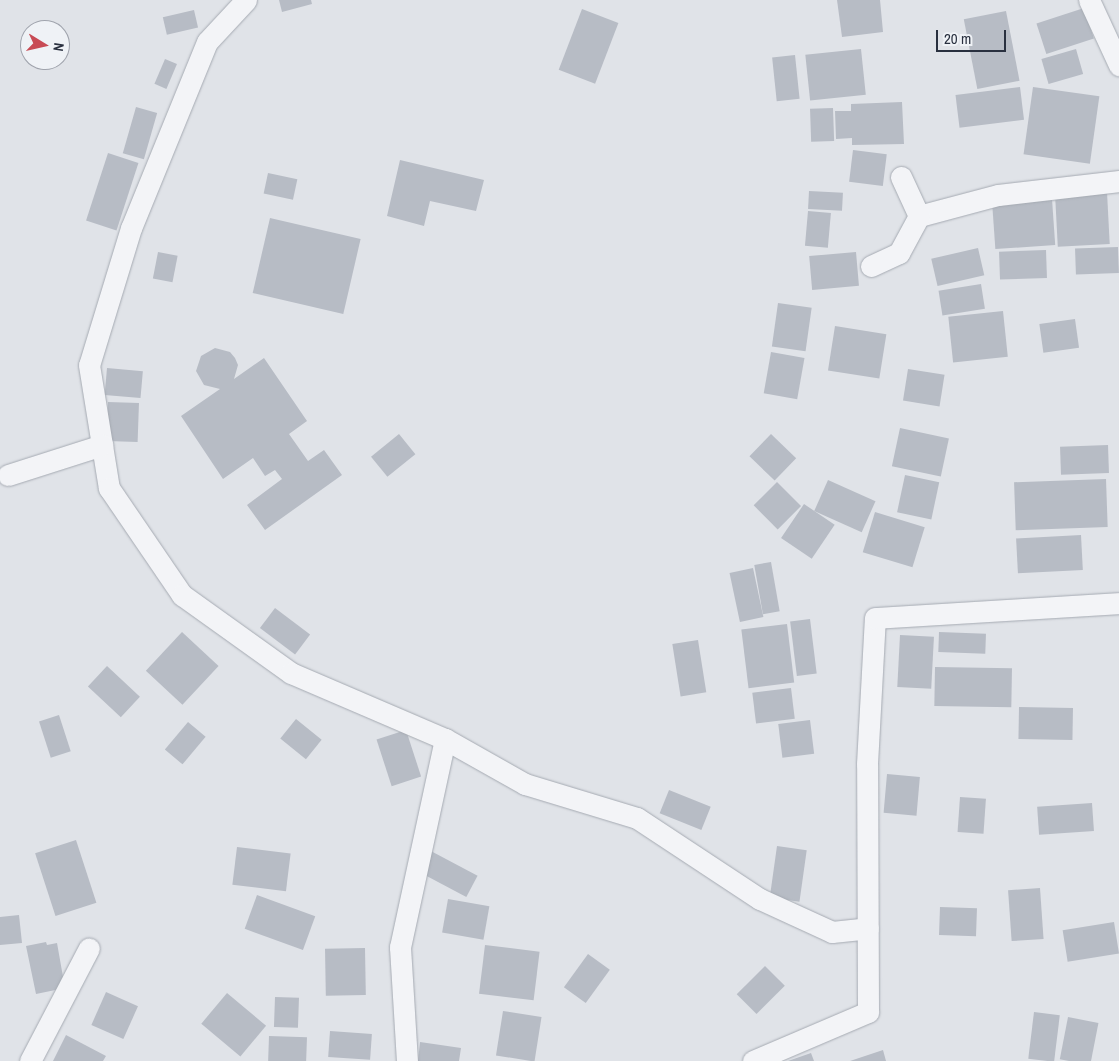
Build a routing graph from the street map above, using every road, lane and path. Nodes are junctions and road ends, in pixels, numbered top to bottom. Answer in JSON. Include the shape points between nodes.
{"nodes":[{"id":1,"x":246,"y":0,"type":"edge"},
{"id":2,"x":1089,"y":0,"type":"edge"},
{"id":3,"x":1119,"y":65,"type":"edge"},
{"id":4,"x":901,"y":177,"type":"dead end"},
{"id":5,"x":1119,"y":181,"type":"edge"},
{"id":6,"x":919,"y":216,"type":"junction"},
{"id":7,"x":871,"y":266,"type":"dead end"},
{"id":8,"x":102,"y":445,"type":"junction"},
{"id":9,"x":8,"y":475,"type":"dead end"},
{"id":10,"x":1119,"y":603,"type":"edge"},
{"id":11,"x":444,"y":738,"type":"junction"},
{"id":12,"x":868,"y":928,"type":"junction"},
{"id":13,"x":89,"y":948,"type":"dead end"},
{"id":14,"x":30,"y":1061,"type":"edge"},
{"id":15,"x":407,"y":1061,"type":"edge"},
{"id":16,"x":753,"y":1061,"type":"edge"}],
"edges":[{"from":1,"to":8,"type":"street","via":[[207,42],[131,228],[89,365]]},
{"from":2,"to":3,"type":"street"},
{"from":4,"to":6,"type":"street"},
{"from":5,"to":6,"type":"street","via":[[998,195]]},
{"from":6,"to":7,"type":"street","via":[[899,253]]},
{"from":8,"to":9,"type":"street"},
{"from":8,"to":11,"type":"street","via":[[109,488],[182,595],[291,673]]},
{"from":10,"to":12,"type":"street","via":[[874,618],[867,764]]},
{"from":11,"to":12,"type":"street","via":[[525,784],[637,818],[760,899],[832,932]]},
{"from":11,"to":15,"type":"street","via":[[400,947]]},
{"from":12,"to":16,"type":"street","via":[[868,1012]]},
{"from":13,"to":14,"type":"street"}]}
